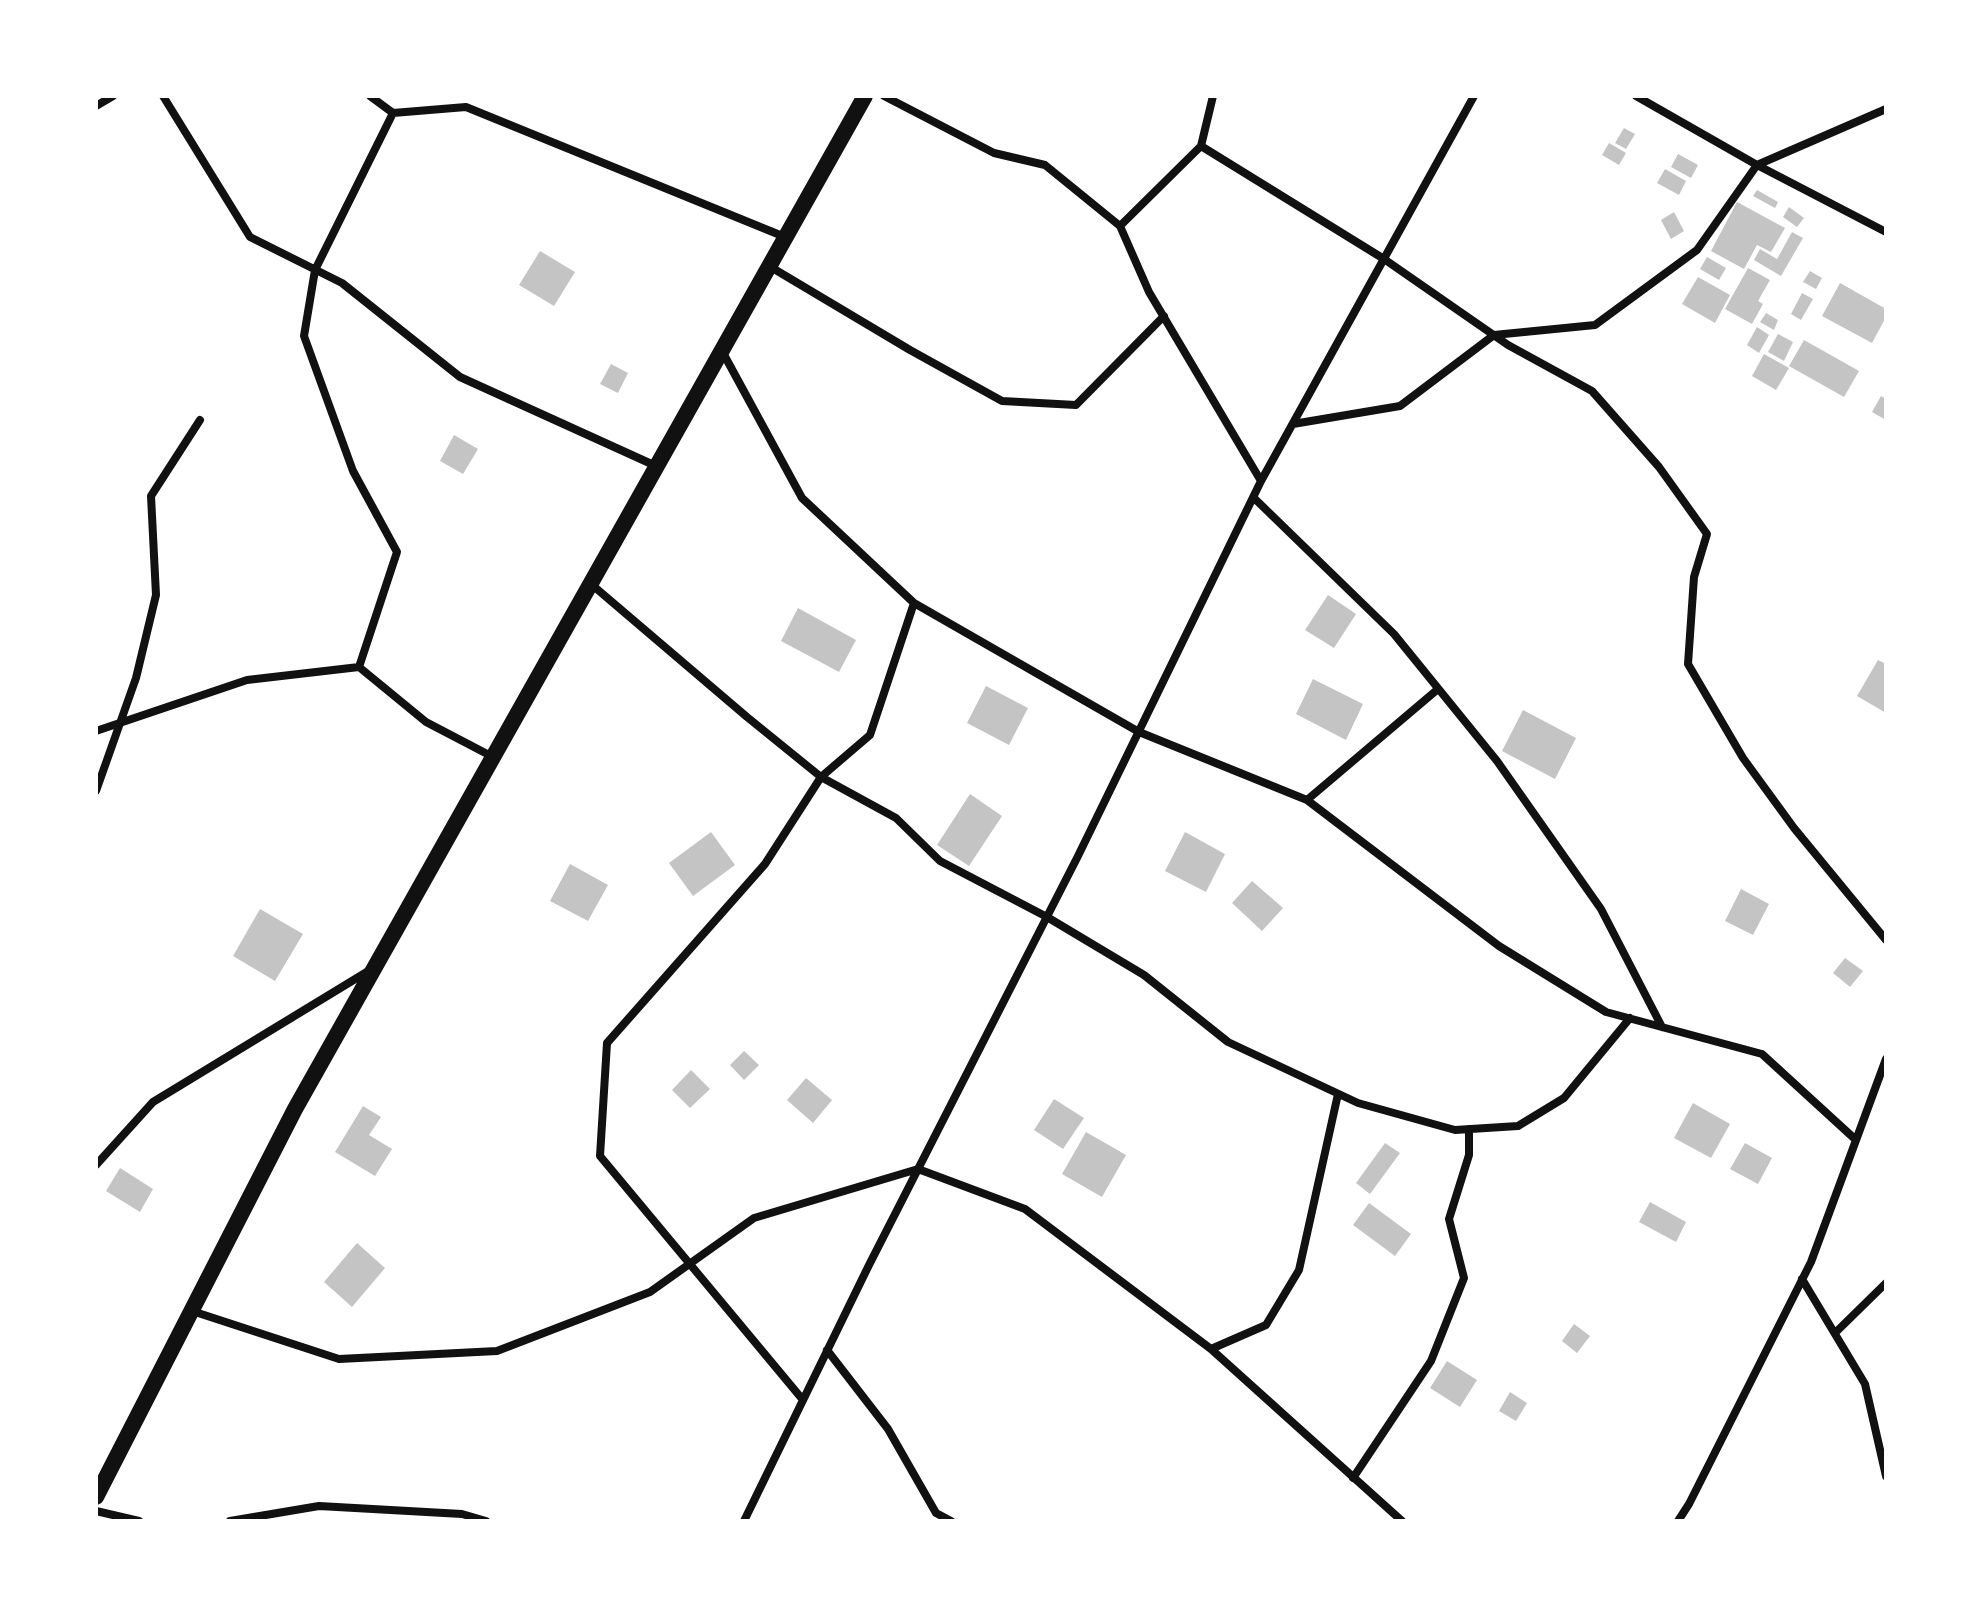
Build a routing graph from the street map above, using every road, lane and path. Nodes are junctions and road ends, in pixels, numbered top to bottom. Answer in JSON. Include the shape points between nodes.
{"nodes":[{"id":1,"x":113,"y":96,"type":"edge"},
{"id":2,"x":163,"y":96,"type":"edge"},
{"id":3,"x":370,"y":96,"type":"edge"},
{"id":4,"x":865,"y":96,"type":"edge"},
{"id":5,"x":884,"y":96,"type":"edge"},
{"id":6,"x":1213,"y":96,"type":"edge"},
{"id":7,"x":1474,"y":96,"type":"edge"},
{"id":8,"x":1636,"y":96,"type":"edge"},
{"id":9,"x":96,"y":106,"type":"edge"},
{"id":10,"x":1886,"y":109,"type":"edge"},
{"id":11,"x":393,"y":113,"type":"junction"},
{"id":12,"x":1201,"y":146,"type":"junction"},
{"id":13,"x":1757,"y":165,"type":"junction"},
{"id":14,"x":1120,"y":226,"type":"junction"},
{"id":15,"x":1886,"y":232,"type":"edge"},
{"id":16,"x":786,"y":237,"type":"junction"},
{"id":17,"x":1384,"y":259,"type":"junction"},
{"id":18,"x":769,"y":266,"type":"junction"},
{"id":19,"x":315,"y":270,"type":"junction"},
{"id":20,"x":1164,"y":316,"type":"junction"},
{"id":21,"x":1494,"y":335,"type":"junction"},
{"id":22,"x":722,"y":350,"type":"junction"},
{"id":23,"x":200,"y":420,"type":"dead end"},
{"id":24,"x":1293,"y":424,"type":"junction"},
{"id":25,"x":656,"y":467,"type":"junction"},
{"id":26,"x":1261,"y":481,"type":"junction"},
{"id":27,"x":1254,"y":498,"type":"junction"},
{"id":28,"x":591,"y":584,"type":"junction"},
{"id":29,"x":914,"y":603,"type":"junction"},
{"id":30,"x":359,"y":667,"type":"junction"},
{"id":31,"x":1438,"y":689,"type":"junction"},
{"id":32,"x":120,"y":723,"type":"junction"},
{"id":33,"x":96,"y":731,"type":"edge"},
{"id":34,"x":1139,"y":732,"type":"junction"},
{"id":35,"x":493,"y":757,"type":"junction"},
{"id":36,"x":821,"y":777,"type":"junction"},
{"id":37,"x":96,"y":791,"type":"edge"},
{"id":38,"x":1307,"y":800,"type":"junction"},
{"id":39,"x":1047,"y":917,"type":"junction"},
{"id":40,"x":1886,"y":940,"type":"edge"},
{"id":41,"x":376,"y":966,"type":"junction"},
{"id":42,"x":1630,"y":1018,"type":"junction"},
{"id":43,"x":1662,"y":1027,"type":"junction"},
{"id":44,"x":1886,"y":1059,"type":"edge"},
{"id":45,"x":1338,"y":1094,"type":"junction"},
{"id":46,"x":1469,"y":1129,"type":"junction"},
{"id":47,"x":1856,"y":1140,"type":"junction"},
{"id":48,"x":96,"y":1165,"type":"edge"},
{"id":49,"x":918,"y":1169,"type":"junction"},
{"id":50,"x":689,"y":1265,"type":"junction"},
{"id":51,"x":1802,"y":1279,"type":"junction"},
{"id":52,"x":1886,"y":1283,"type":"edge"},
{"id":53,"x":192,"y":1311,"type":"junction"},
{"id":54,"x":1835,"y":1333,"type":"junction"},
{"id":55,"x":1211,"y":1349,"type":"junction"},
{"id":56,"x":827,"y":1350,"type":"junction"},
{"id":57,"x":803,"y":1400,"type":"junction"},
{"id":58,"x":1886,"y":1476,"type":"edge"},
{"id":59,"x":1353,"y":1478,"type":"junction"},
{"id":60,"x":96,"y":1497,"type":"edge"},
{"id":61,"x":96,"y":1511,"type":"edge"},
{"id":62,"x":139,"y":1521,"type":"edge"},
{"id":63,"x":230,"y":1521,"type":"edge"},
{"id":64,"x":486,"y":1521,"type":"edge"},
{"id":65,"x":744,"y":1521,"type":"edge"},
{"id":66,"x":951,"y":1521,"type":"edge"},
{"id":67,"x":1402,"y":1521,"type":"edge"},
{"id":68,"x":1678,"y":1521,"type":"edge"}],
"edges":[{"from":1,"to":9,"type":"street"},
{"from":2,"to":19,"type":"street","via":[[250,237]]},
{"from":3,"to":11,"type":"street"},
{"from":4,"to":16,"type":"main road"},
{"from":5,"to":14,"type":"street","via":[[994,153],[1045,165]]},
{"from":6,"to":12,"type":"street"},
{"from":7,"to":17,"type":"street"},
{"from":8,"to":13,"type":"street"},
{"from":10,"to":13,"type":"street"},
{"from":11,"to":16,"type":"street","via":[[466,107]]},
{"from":11,"to":19,"type":"street"},
{"from":12,"to":14,"type":"street"},
{"from":12,"to":17,"type":"street"},
{"from":13,"to":15,"type":"street"},
{"from":13,"to":21,"type":"street","via":[[1697,250],[1595,325]]},
{"from":14,"to":20,"type":"street"},
{"from":16,"to":18,"type":"main road"},
{"from":17,"to":21,"type":"street"},
{"from":17,"to":24,"type":"street"},
{"from":18,"to":20,"type":"street","via":[[1002,401],[1076,405]]},
{"from":18,"to":22,"type":"main road"},
{"from":19,"to":25,"type":"street","via":[[342,283],[460,377]]},
{"from":19,"to":30,"type":"street","via":[[304,336],[353,471],[397,552]]},
{"from":20,"to":26,"type":"street"},
{"from":21,"to":24,"type":"street","via":[[1400,406]]},
{"from":21,"to":40,"type":"street","via":[[1592,391],[1659,467],[1707,534],[1694,577],[1688,664],[1768,793]]},
{"from":22,"to":25,"type":"main road"},
{"from":22,"to":29,"type":"street","via":[[802,498]]},
{"from":23,"to":32,"type":"street","via":[[151,496],[156,595]]},
{"from":24,"to":26,"type":"street"},
{"from":25,"to":28,"type":"main road"},
{"from":26,"to":27,"type":"street"},
{"from":27,"to":31,"type":"street","via":[[1394,634]]},
{"from":27,"to":34,"type":"street"},
{"from":28,"to":35,"type":"main road"},
{"from":28,"to":36,"type":"street"},
{"from":29,"to":34,"type":"street"},
{"from":29,"to":36,"type":"street","via":[[870,735]]},
{"from":30,"to":32,"type":"street","via":[[247,680]]},
{"from":30,"to":35,"type":"street","via":[[426,722]]},
{"from":31,"to":38,"type":"street"},
{"from":31,"to":43,"type":"street","via":[[1497,761],[1601,909]]},
{"from":32,"to":33,"type":"street"},
{"from":32,"to":37,"type":"street"},
{"from":34,"to":38,"type":"street"},
{"from":34,"to":39,"type":"street"},
{"from":35,"to":41,"type":"main road"},
{"from":36,"to":39,"type":"street","via":[[896,818],[940,861]]},
{"from":36,"to":50,"type":"street","via":[[765,864],[607,1043],[600,1156]]},
{"from":38,"to":42,"type":"street","via":[[1499,946],[1606,1012]]},
{"from":39,"to":45,"type":"street","via":[[1144,975],[1228,1042]]},
{"from":39,"to":49,"type":"street"},
{"from":41,"to":48,"type":"street","via":[[153,1102]]},
{"from":41,"to":53,"type":"main road","via":[[295,1109]]},
{"from":42,"to":43,"type":"street"},
{"from":42,"to":46,"type":"street","via":[[1564,1098],[1518,1126]]},
{"from":43,"to":47,"type":"street","via":[[1762,1054]]},
{"from":44,"to":47,"type":"street"},
{"from":45,"to":46,"type":"street","via":[[1455,1130]]},
{"from":45,"to":55,"type":"street","via":[[1299,1270],[1266,1325]]},
{"from":46,"to":59,"type":"street","via":[[1469,1155],[1449,1219],[1464,1278],[1431,1361]]},
{"from":47,"to":51,"type":"street"},
{"from":49,"to":50,"type":"street","via":[[754,1218]]},
{"from":49,"to":55,"type":"street","via":[[1025,1209]]},
{"from":49,"to":56,"type":"street"},
{"from":50,"to":53,"type":"street","via":[[650,1292],[497,1351],[339,1359]]},
{"from":50,"to":57,"type":"street"},
{"from":51,"to":54,"type":"street"},
{"from":51,"to":68,"type":"street"},
{"from":52,"to":54,"type":"street"},
{"from":53,"to":60,"type":"main road"},
{"from":54,"to":58,"type":"street","via":[[1865,1384]]},
{"from":55,"to":59,"type":"street"},
{"from":56,"to":57,"type":"street"},
{"from":56,"to":66,"type":"street","via":[[888,1429],[936,1513]]},
{"from":57,"to":65,"type":"street"},
{"from":59,"to":67,"type":"street"},
{"from":61,"to":62,"type":"street"},
{"from":63,"to":64,"type":"street","via":[[319,1506],[462,1514]]}]}
